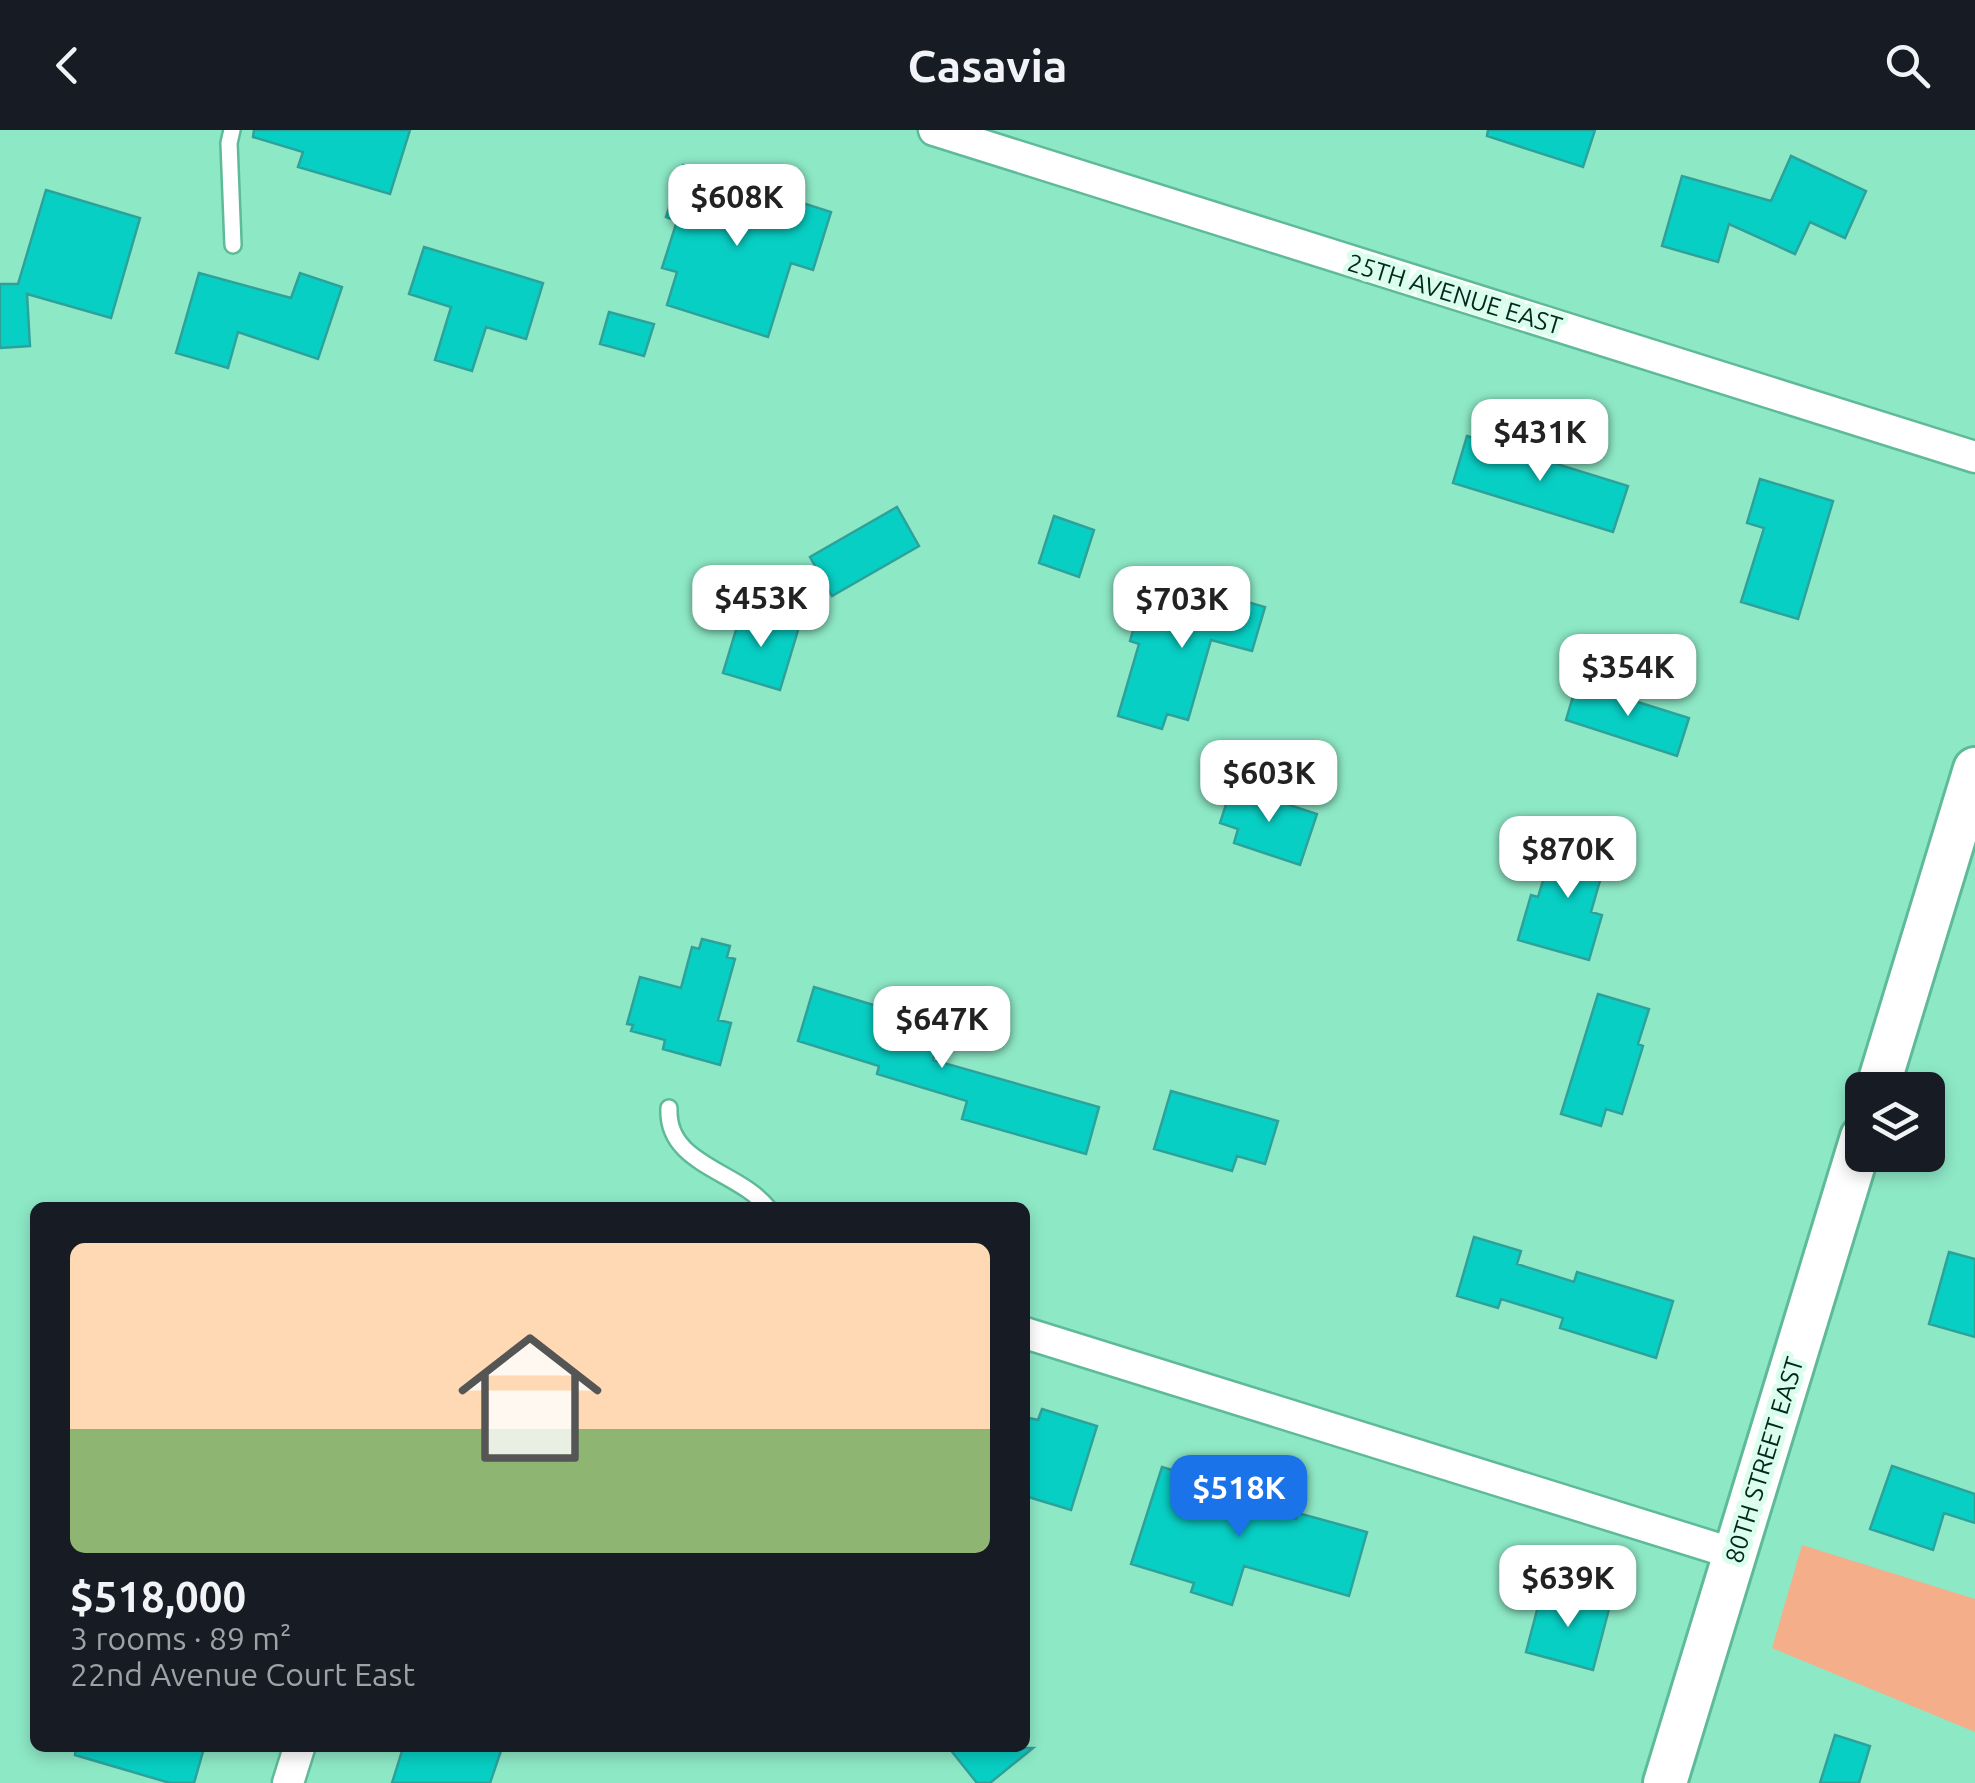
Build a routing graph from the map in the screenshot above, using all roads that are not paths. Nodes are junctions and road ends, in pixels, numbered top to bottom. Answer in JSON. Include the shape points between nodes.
{"nodes":[{"id":1,"x":232,"y":130,"type":"edge"},
{"id":2,"x":934,"y":130,"type":"edge"},
{"id":3,"x":233,"y":245,"type":"dead end"},
{"id":4,"x":1975,"y":457,"type":"edge"},
{"id":5,"x":1975,"y":769,"type":"edge"},
{"id":6,"x":1964,"y":847,"type":"edge"},
{"id":7,"x":1883,"y":1072,"type":"edge"},
{"id":8,"x":670,"y":1108,"type":"dead end"},
{"id":9,"x":1851,"y":1172,"type":"edge"},
{"id":10,"x":763,"y":1202,"type":"edge"},
{"id":11,"x":1030,"y":1335,"type":"edge"},
{"id":12,"x":1735,"y":1554,"type":"junction"},
{"id":13,"x":298,"y":1752,"type":"edge"},
{"id":14,"x":288,"y":1783,"type":"edge"},
{"id":15,"x":1665,"y":1783,"type":"edge"}],
"edges":[{"from":1,"to":3,"type":"lane"},
{"from":2,"to":4,"type":"street","name":"25TH AVENUE EAST"},
{"from":5,"to":6,"type":"street"},
{"from":6,"to":7,"type":"street"},
{"from":8,"to":10,"type":"lane","via":[[674,1140]]},
{"from":9,"to":12,"type":"street","name":"80TH STREET EAST"},
{"from":11,"to":12,"type":"street"},
{"from":12,"to":15,"type":"street","name":"80TH STREET EAST"},
{"from":13,"to":14,"type":"street"}]}
